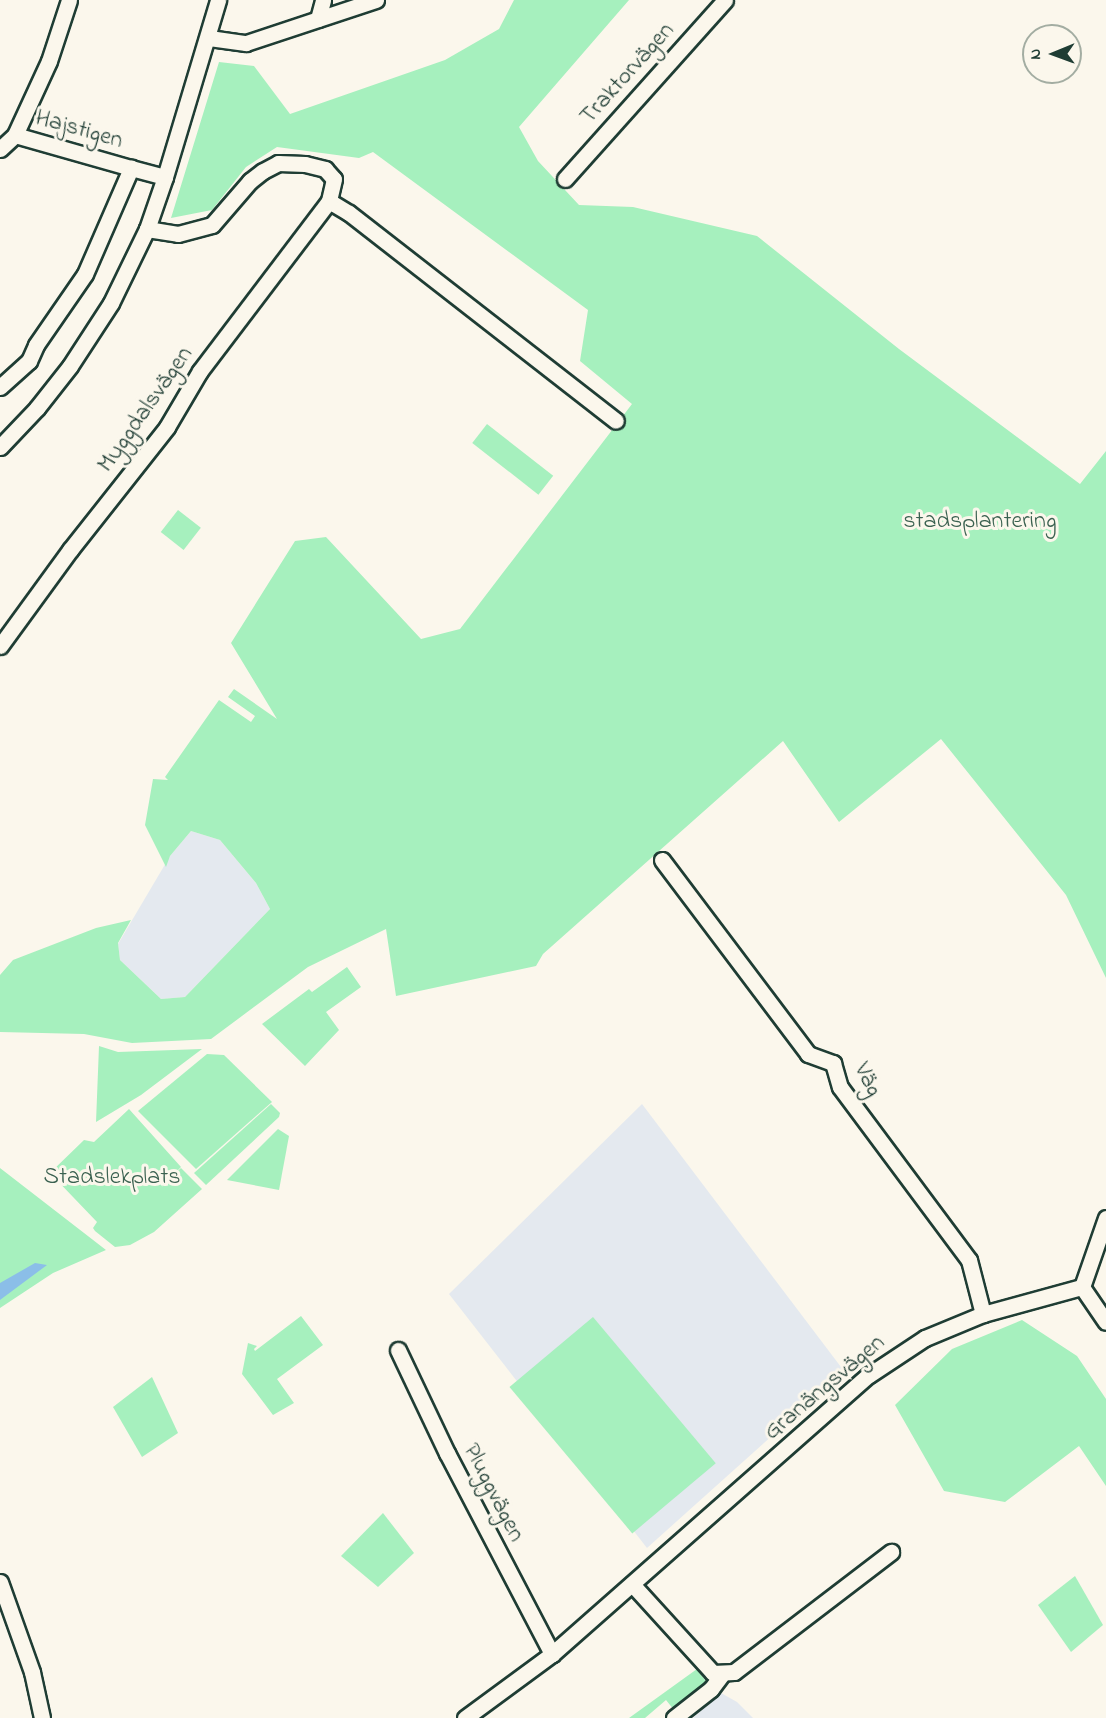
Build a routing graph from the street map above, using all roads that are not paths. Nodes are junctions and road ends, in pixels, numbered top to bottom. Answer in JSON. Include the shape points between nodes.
{"nodes":[{"id":1,"x":69,"y":0,"type":"edge"},
{"id":2,"x":218,"y":0,"type":"edge"},
{"id":3,"x":323,"y":0,"type":"edge"},
{"id":4,"x":376,"y":0,"type":"edge"},
{"id":5,"x":725,"y":0,"type":"edge"},
{"id":6,"x":318,"y":19,"type":"junction"},
{"id":7,"x":209,"y":38,"type":"junction"},
{"id":8,"x":15,"y":135,"type":"junction"},
{"id":9,"x":0,"y":149,"type":"edge"},
{"id":10,"x":131,"y":168,"type":"junction"},
{"id":11,"x":165,"y":177,"type":"junction"},
{"id":12,"x":565,"y":178,"type":"dead end"},
{"id":13,"x":329,"y":201,"type":"junction"},
{"id":14,"x":147,"y":229,"type":"junction"},
{"id":15,"x":0,"y":387,"type":"edge"},
{"id":16,"x":616,"y":421,"type":"dead end"},
{"id":17,"x":0,"y":447,"type":"edge"},
{"id":18,"x":0,"y":646,"type":"edge"},
{"id":19,"x":662,"y":860,"type":"dead end"},
{"id":20,"x":1106,"y":1218,"type":"edge"},
{"id":21,"x":1082,"y":1287,"type":"junction"},
{"id":22,"x":982,"y":1314,"type":"junction"},
{"id":23,"x":1106,"y":1322,"type":"edge"},
{"id":24,"x":398,"y":1350,"type":"dead end"},
{"id":25,"x":891,"y":1552,"type":"dead end"},
{"id":26,"x":0,"y":1582,"type":"edge"},
{"id":27,"x":632,"y":1584,"type":"junction"},
{"id":28,"x":552,"y":1654,"type":"junction"},
{"id":29,"x":723,"y":1673,"type":"junction"},
{"id":30,"x":42,"y":1718,"type":"edge"},
{"id":31,"x":465,"y":1718,"type":"edge"},
{"id":32,"x":674,"y":1718,"type":"edge"}],
"edges":[{"from":1,"to":8,"type":"street","via":[[49,61]]},
{"from":2,"to":7,"type":"street"},
{"from":3,"to":6,"type":"street"},
{"from":4,"to":6,"type":"street"},
{"from":5,"to":12,"type":"street","name":"Traktorvägen"},
{"from":6,"to":7,"type":"street","via":[[246,43]]},
{"from":7,"to":11,"type":"street"},
{"from":8,"to":9,"type":"street"},
{"from":8,"to":10,"type":"street","name":"Hajstigen"},
{"from":10,"to":11,"type":"street"},
{"from":10,"to":15,"type":"street","via":[[85,274],[29,361]]},
{"from":11,"to":14,"type":"street"},
{"from":13,"to":14,"type":"street","via":[[334,179],[325,169],[278,163],[250,182],[212,225],[178,234]]},
{"from":13,"to":16,"type":"street"},
{"from":13,"to":18,"type":"street","name":"Myggdalsvägen","via":[[200,371],[167,428]]},
{"from":14,"to":17,"type":"street","via":[[111,303],[70,366]]},
{"from":19,"to":22,"type":"street","name":"Väg","via":[[808,1054],[833,1063],[840,1087],[969,1260]]},
{"from":20,"to":21,"type":"street"},
{"from":21,"to":22,"type":"street","name":"Granängsvägen"},
{"from":21,"to":23,"type":"street"},
{"from":22,"to":27,"type":"street","name":"Granängsvägen","via":[[925,1338],[869,1375]]},
{"from":24,"to":28,"type":"street","name":"Pluggvägen"},
{"from":25,"to":29,"type":"street","via":[[734,1672]]},
{"from":26,"to":30,"type":"street","via":[[32,1672]]},
{"from":27,"to":28,"type":"street","name":"Granängsvägen"},
{"from":27,"to":29,"type":"street","via":[[713,1674]]},
{"from":28,"to":31,"type":"street","name":"Granängsvägen"},
{"from":29,"to":32,"type":"street","via":[[711,1689]]}]}
